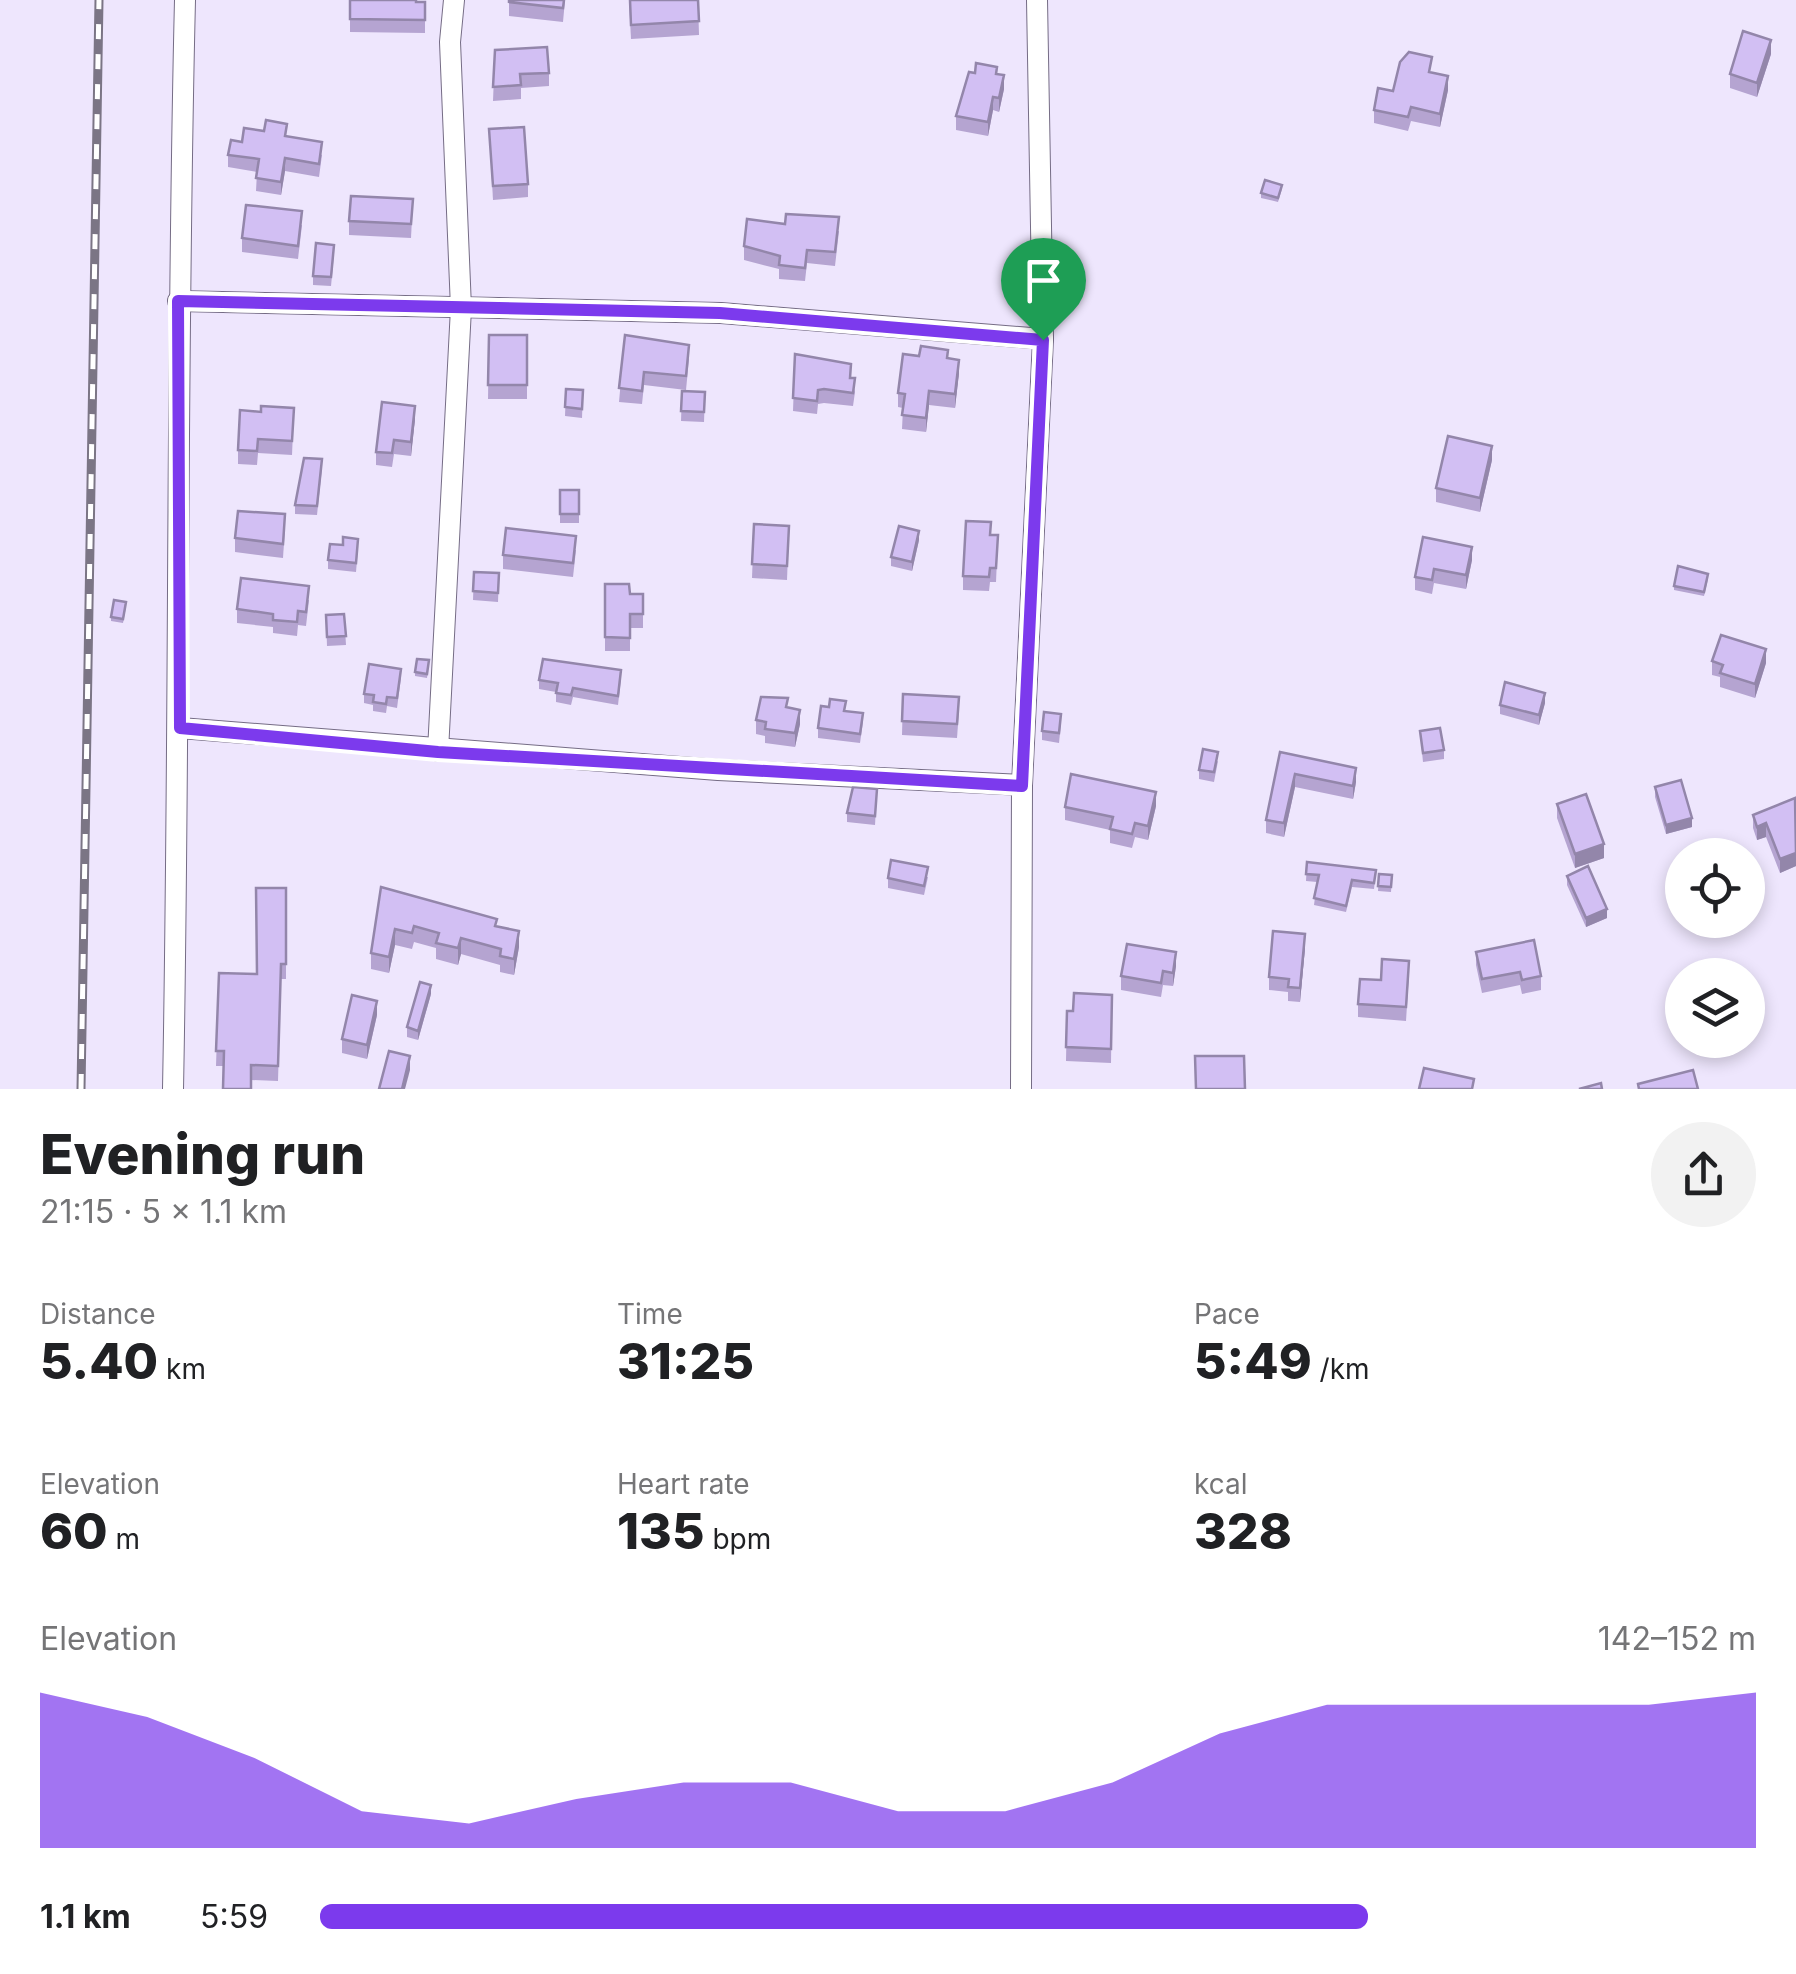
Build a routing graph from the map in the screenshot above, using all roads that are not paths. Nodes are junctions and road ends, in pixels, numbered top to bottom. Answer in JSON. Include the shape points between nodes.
{"nodes":[{"id":1,"x":185,"y":0,"type":"edge"},
{"id":2,"x":454,"y":0,"type":"edge"},
{"id":3,"x":1037,"y":0,"type":"edge"},
{"id":4,"x":178,"y":301,"type":"junction"},
{"id":5,"x":461,"y":308,"type":"junction"},
{"id":6,"x":1043,"y":340,"type":"junction"},
{"id":7,"x":180,"y":728,"type":"junction"},
{"id":8,"x":438,"y":752,"type":"junction"},
{"id":9,"x":1022,"y":786,"type":"junction"},
{"id":10,"x":173,"y":1089,"type":"edge"},
{"id":11,"x":1021,"y":1089,"type":"edge"}],
"edges":[{"from":1,"to":4,"type":"street"},
{"from":2,"to":5,"type":"street"},
{"from":3,"to":6,"type":"street"},
{"from":4,"to":5,"type":"street"},
{"from":4,"to":7,"type":"street"},
{"from":5,"to":6,"type":"street","via":[[720,313]]},
{"from":5,"to":8,"type":"street"},
{"from":6,"to":9,"type":"street"},
{"from":7,"to":8,"type":"street"},
{"from":7,"to":10,"type":"street"},
{"from":8,"to":9,"type":"street"},
{"from":9,"to":11,"type":"street"}]}
